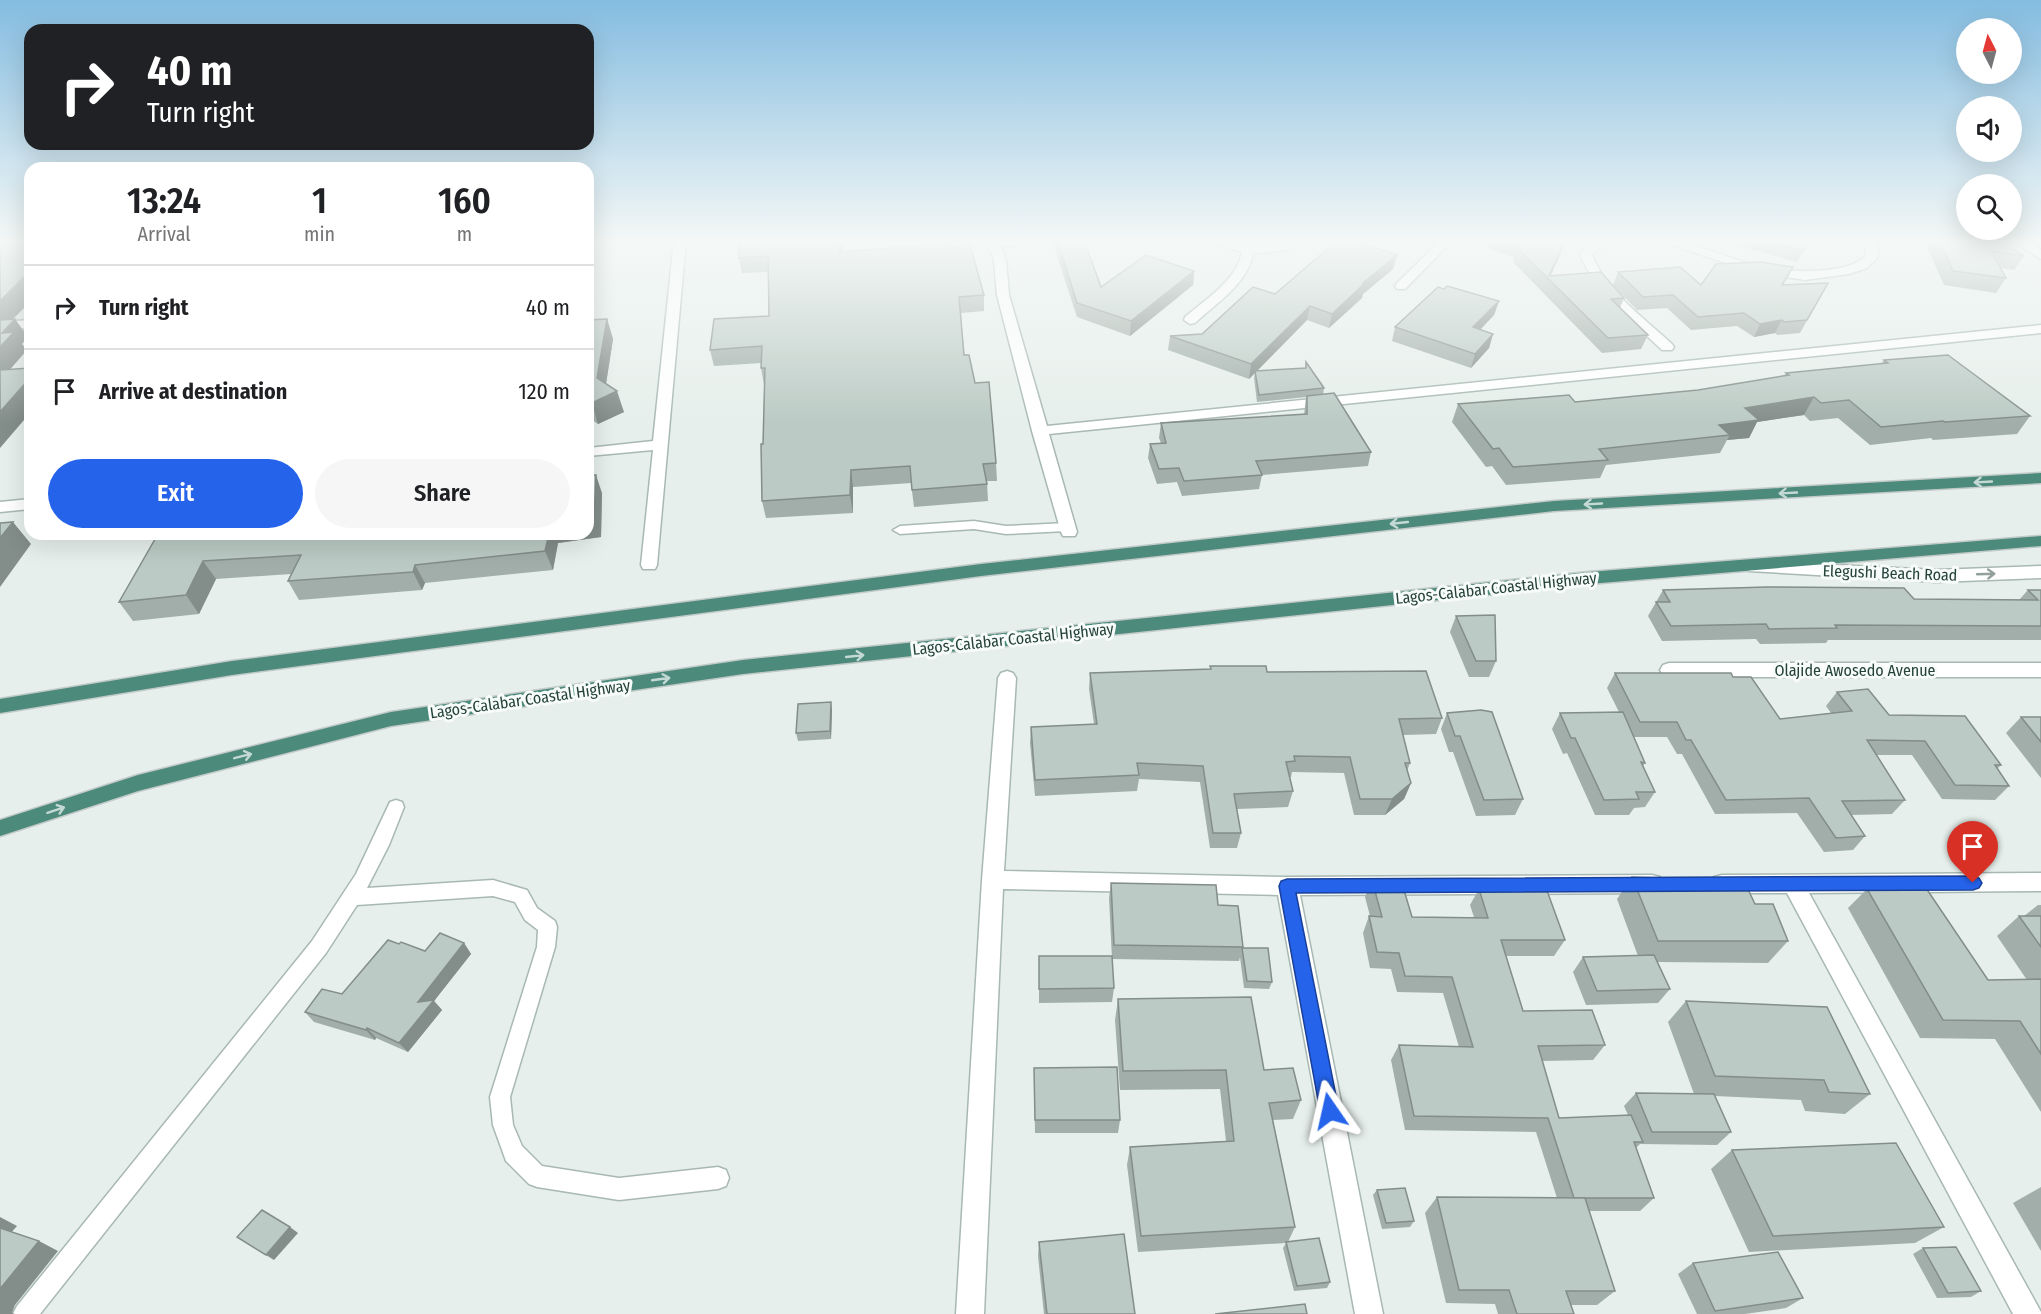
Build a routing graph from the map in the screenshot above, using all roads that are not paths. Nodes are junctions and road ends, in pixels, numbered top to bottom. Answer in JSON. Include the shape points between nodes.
{"nodes":[{"id":1,"x":674,"y":301,"type":"edge"},
{"id":2,"x":1005,"y":301,"type":"edge"},
{"id":3,"x":1210,"y":301,"type":"edge"},
{"id":4,"x":1621,"y":301,"type":"edge"},
{"id":5,"x":1190,"y":320,"type":"dead end"},
{"id":6,"x":24,"y":324,"type":"edge"},
{"id":7,"x":0,"y":326,"type":"edge"},
{"id":8,"x":2041,"y":329,"type":"edge"},
{"id":9,"x":1667,"y":347,"type":"dead end"},
{"id":10,"x":1039,"y":430,"type":"junction"},
{"id":11,"x":661,"y":445,"type":"junction"},
{"id":12,"x":594,"y":451,"type":"edge"},
{"id":13,"x":2041,"y":478,"type":"edge"},
{"id":14,"x":24,"y":505,"type":"edge"},
{"id":15,"x":0,"y":507,"type":"edge"},
{"id":16,"x":1068,"y":529,"type":"joint"},
{"id":17,"x":900,"y":530,"type":"dead end"},
{"id":18,"x":2041,"y":542,"type":"edge"},
{"id":19,"x":649,"y":565,"type":"dead end"},
{"id":20,"x":1739,"y":566,"type":"junction"},
{"id":21,"x":2041,"y":572,"type":"edge"},
{"id":22,"x":1668,"y":670,"type":"edge"},
{"id":23,"x":2041,"y":670,"type":"edge"},
{"id":24,"x":1007,"y":678,"type":"dead end"},
{"id":25,"x":0,"y":706,"type":"edge"},
{"id":26,"x":396,"y":807,"type":"dead end"},
{"id":27,"x":0,"y":828,"type":"edge"},
{"id":28,"x":993,"y":880,"type":"junction"},
{"id":29,"x":2041,"y":882,"type":"edge"},
{"id":30,"x":1676,"y":884,"type":"edge"},
{"id":31,"x":1699,"y":884,"type":"edge"},
{"id":32,"x":1793,"y":884,"type":"junction"},
{"id":33,"x":1287,"y":886,"type":"junction"},
{"id":34,"x":354,"y":897,"type":"junction"},
{"id":35,"x":718,"y":1178,"type":"dead end"},
{"id":36,"x":25,"y":1314,"type":"edge"},
{"id":37,"x":970,"y":1314,"type":"edge"},
{"id":38,"x":1369,"y":1314,"type":"edge"},
{"id":39,"x":2028,"y":1314,"type":"edge"}],
"edges":[{"from":1,"to":11,"type":"street"},
{"from":2,"to":10,"type":"street"},
{"from":3,"to":5,"type":"street"},
{"from":4,"to":9,"type":"street"},
{"from":6,"to":7,"type":"street"},
{"from":8,"to":10,"type":"street"},
{"from":10,"to":16,"type":"street"},
{"from":11,"to":12,"type":"street"},
{"from":11,"to":19,"type":"street"},
{"from":13,"to":25,"type":"highway","one_way":true,"via":[[1519,510],[981,570],[244,667]]},
{"from":14,"to":15,"type":"street"},
{"from":16,"to":17,"type":"lane","via":[[1006,530],[974,525]]},
{"from":18,"to":20,"type":"highway","name":"Lagos-Calabar Coastal Highway"},
{"from":20,"to":21,"type":"street","name":"Elegushi Beach Road","one_way":true,"via":[[1937,576]]},
{"from":27,"to":20,"type":"highway","name":"Lagos-Calabar Coastal Highway","one_way":true,"via":[[138,783],[403,717],[755,666],[1589,578]]},
{"from":22,"to":23,"type":"street","name":"Olajide Awosedo Avenue"},
{"from":24,"to":28,"type":"street"},
{"from":26,"to":34,"type":"lane","via":[[381,848]]},
{"from":28,"to":33,"type":"street"},
{"from":28,"to":37,"type":"street"},
{"from":29,"to":32,"type":"street"},
{"from":30,"to":33,"type":"street"},
{"from":31,"to":32,"type":"street"},
{"from":32,"to":39,"type":"street"},
{"from":33,"to":38,"type":"street"},
{"from":34,"to":35,"type":"lane","via":[[493,888],[521,896],[531,914],[548,927],[546,948],[500,1097],[503,1125],[514,1153],[537,1176],[619,1189]]},
{"from":34,"to":36,"type":"lane","via":[[319,947]]}]}
